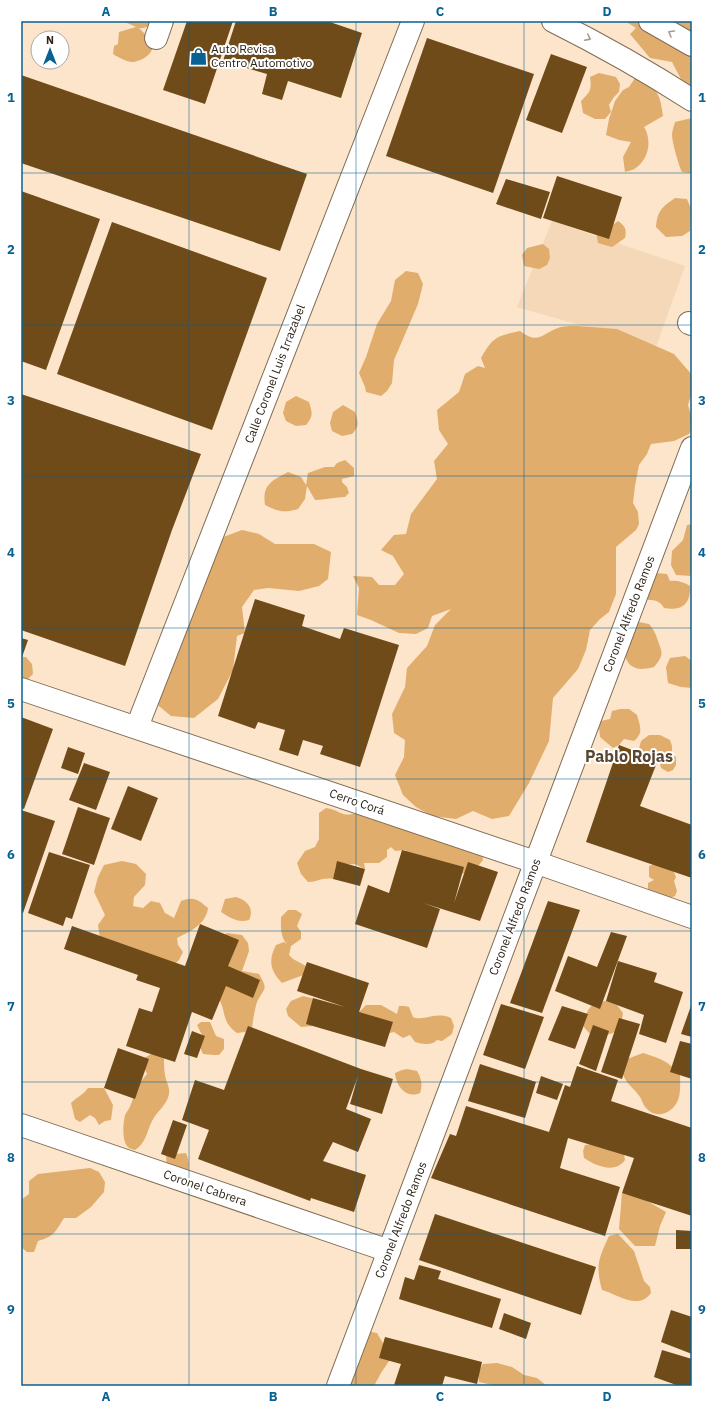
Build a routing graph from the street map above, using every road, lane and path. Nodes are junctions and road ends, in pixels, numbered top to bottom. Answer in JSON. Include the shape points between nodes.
{"nodes":[{"id":1,"x":413,"y":21,"type":"edge"},
{"id":2,"x":553,"y":21,"type":"edge"},
{"id":3,"x":650,"y":21,"type":"edge"},
{"id":4,"x":692,"y":45,"type":"edge"},
{"id":5,"x":692,"y":100,"type":"edge"},
{"id":6,"x":692,"y":448,"type":"edge"},
{"id":7,"x":21,"y":688,"type":"edge"},
{"id":8,"x":137,"y":727,"type":"junction"},
{"id":9,"x":535,"y":862,"type":"junction"},
{"id":10,"x":692,"y":917,"type":"edge"},
{"id":11,"x":21,"y":1126,"type":"edge"},
{"id":12,"x":389,"y":1251,"type":"junction"},
{"id":13,"x":338,"y":1386,"type":"edge"}],
"edges":[{"from":1,"to":8,"type":"street","name":"Calle Coronel Luis Irrazabel"},
{"from":2,"to":5,"type":"street","one_way":true,"via":[[596,42]]},
{"from":4,"to":3,"type":"street","one_way":true},
{"from":6,"to":9,"type":"street","name":"Coronel Alfredo Ramos"},
{"from":7,"to":8,"type":"street","name":"Cerro Corá"},
{"from":8,"to":9,"type":"street","name":"Cerro Corá"},
{"from":9,"to":10,"type":"street","name":"Cerro Corá"},
{"from":9,"to":12,"type":"street","name":"Coronel Alfredo Ramos"},
{"from":11,"to":12,"type":"street","name":"Coronel Cabrera"},
{"from":12,"to":13,"type":"street","name":"Coronel Alfredo Ramos"}]}
